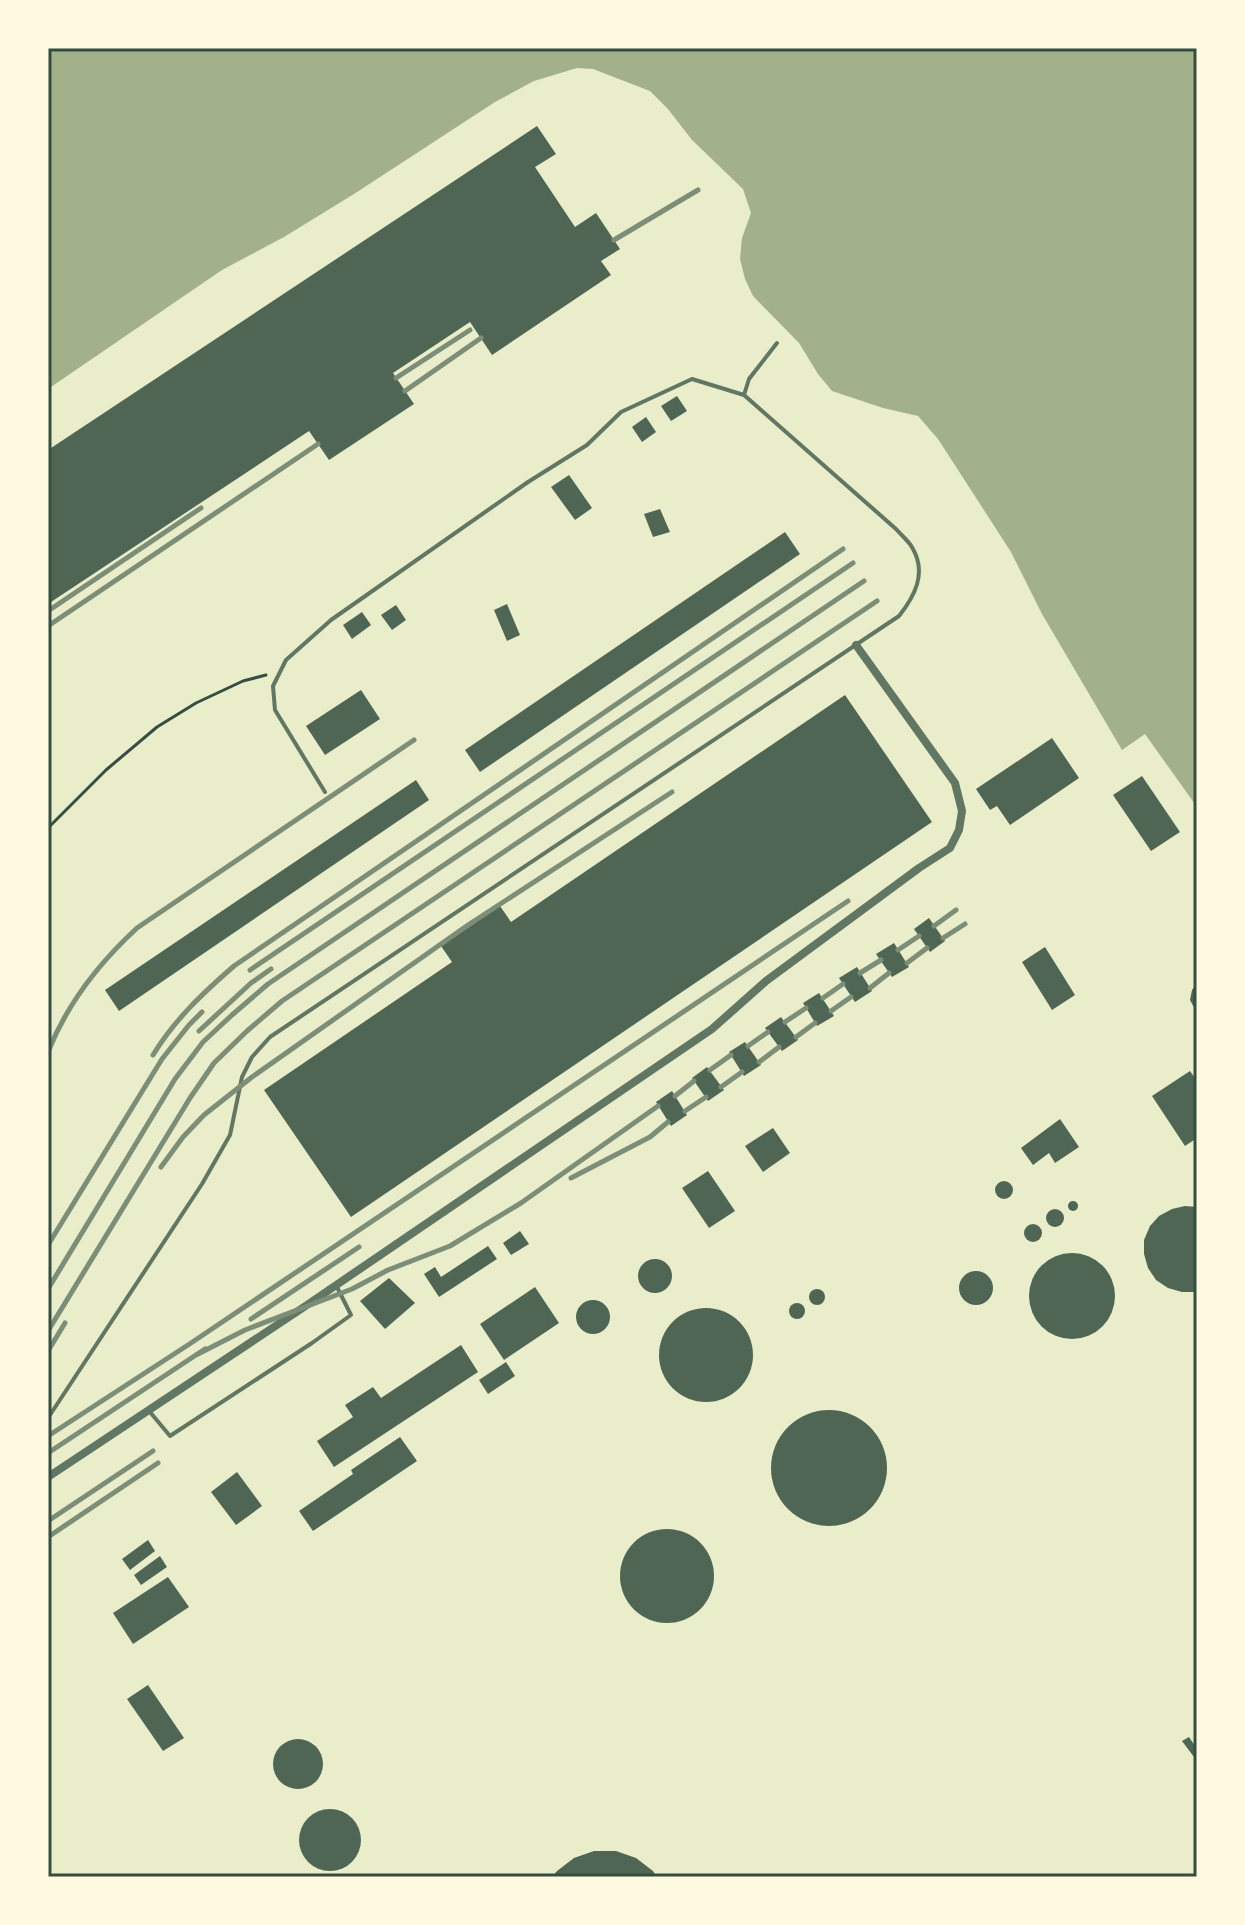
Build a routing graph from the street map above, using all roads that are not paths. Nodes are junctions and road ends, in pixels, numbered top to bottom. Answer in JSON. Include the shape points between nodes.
{"nodes":[{"id":1,"x":777,"y":343,"type":"dead end"},
{"id":2,"x":744,"y":395,"type":"junction"},
{"id":3,"x":856,"y":645,"type":"junction"},
{"id":4,"x":325,"y":792,"type":"dead end"},
{"id":5,"x":336,"y":1285,"type":"junction"},
{"id":6,"x":148,"y":1410,"type":"junction"},
{"id":7,"x":48,"y":1418,"type":"edge"},
{"id":8,"x":48,"y":1477,"type":"edge"}],
"edges":[{"from":1,"to":2,"type":"lane","via":[[749,379]]},
{"from":2,"to":3,"type":"lane","via":[[913,549],[919,566],[913,599],[899,616]]},
{"from":2,"to":4,"type":"lane","via":[[692,379],[621,412],[587,445],[331,620],[286,660],[273,686],[275,710]]},
{"from":3,"to":5,"type":"street","via":[[955,783],[962,811],[950,848],[766,981],[712,1029]]},
{"from":3,"to":7,"type":"lane","via":[[270,1037],[242,1077],[230,1135],[202,1184]]},
{"from":5,"to":6,"type":"street"},
{"from":5,"to":6,"type":"lane","via":[[351,1315],[312,1343],[170,1436]]},
{"from":6,"to":8,"type":"street"}]}
